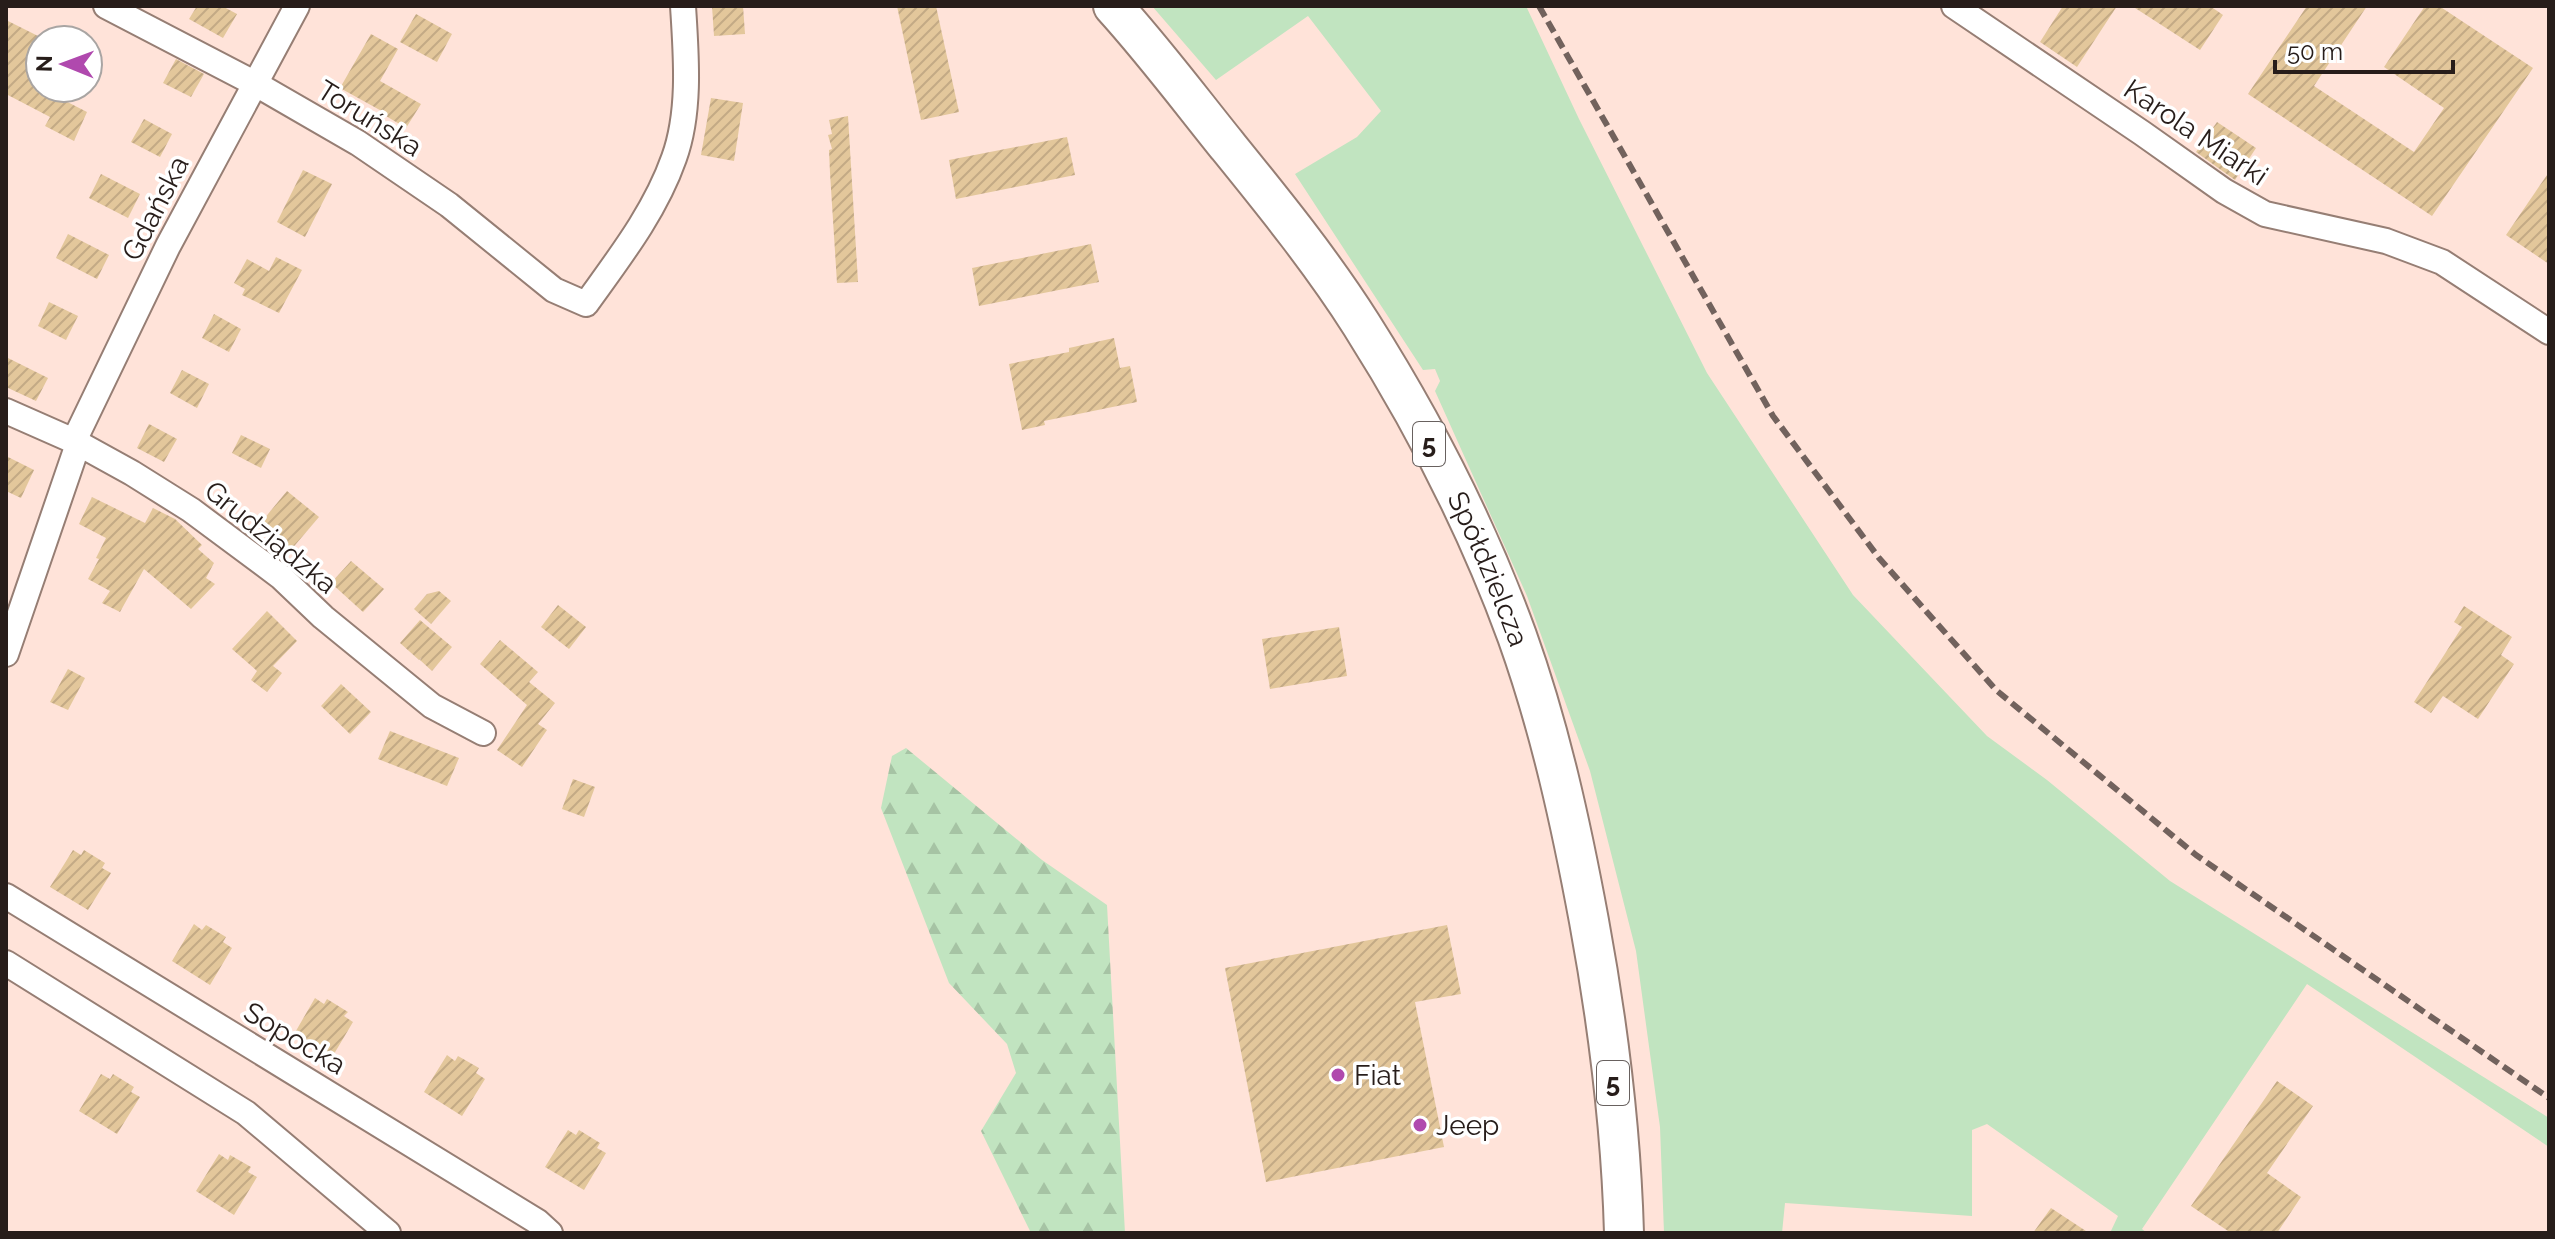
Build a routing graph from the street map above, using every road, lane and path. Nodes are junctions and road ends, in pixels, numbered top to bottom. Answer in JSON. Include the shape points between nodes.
{"nodes":[{"id":1,"x":106,"y":6,"type":"edge"},
{"id":2,"x":297,"y":6,"type":"edge"},
{"id":3,"x":683,"y":6,"type":"edge"},
{"id":4,"x":1113,"y":6,"type":"edge"},
{"id":5,"x":1954,"y":6,"type":"edge"},
{"id":6,"x":254,"y":83,"type":"junction"},
{"id":7,"x":2549,"y":332,"type":"edge"},
{"id":8,"x":6,"y":411,"type":"edge"},
{"id":9,"x":76,"y":443,"type":"junction"},
{"id":10,"x":6,"y":654,"type":"edge"},
{"id":11,"x":483,"y":733,"type":"dead end"},
{"id":12,"x":6,"y":896,"type":"edge"},
{"id":13,"x":6,"y":963,"type":"edge"},
{"id":14,"x":388,"y":1233,"type":"edge"},
{"id":15,"x":550,"y":1233,"type":"edge"},
{"id":16,"x":1624,"y":1233,"type":"edge"}],
"edges":[{"from":1,"to":6,"type":"street","name":"Toruńska"},
{"from":2,"to":6,"type":"street","name":"Gdańska"},
{"from":3,"to":6,"type":"street","name":"Toruńska","via":[[685,87],[675,157],[644,222],[586,304],[554,290],[449,205],[358,143]]},
{"from":4,"to":16,"type":"main road","name":"Spółdzielcza","number":"5","via":[[1348,303],[1428,443],[1498,589],[1532,680],[1575,845],[1611,1055]]},
{"from":5,"to":7,"type":"street","name":"Karola Miarki","via":[[2265,214],[2386,241],[2442,262]]},
{"from":6,"to":9,"type":"street","name":"Gdańska","via":[[168,246]]},
{"from":8,"to":9,"type":"street","name":"Grudziądzka"},
{"from":9,"to":10,"type":"street","name":"Gdańska"},
{"from":9,"to":11,"type":"street","name":"Grudziądzka","via":[[191,510],[281,577],[432,706]]},
{"from":12,"to":15,"type":"street","name":"Sopocka"},
{"from":13,"to":14,"type":"street","via":[[246,1113]]}]}
